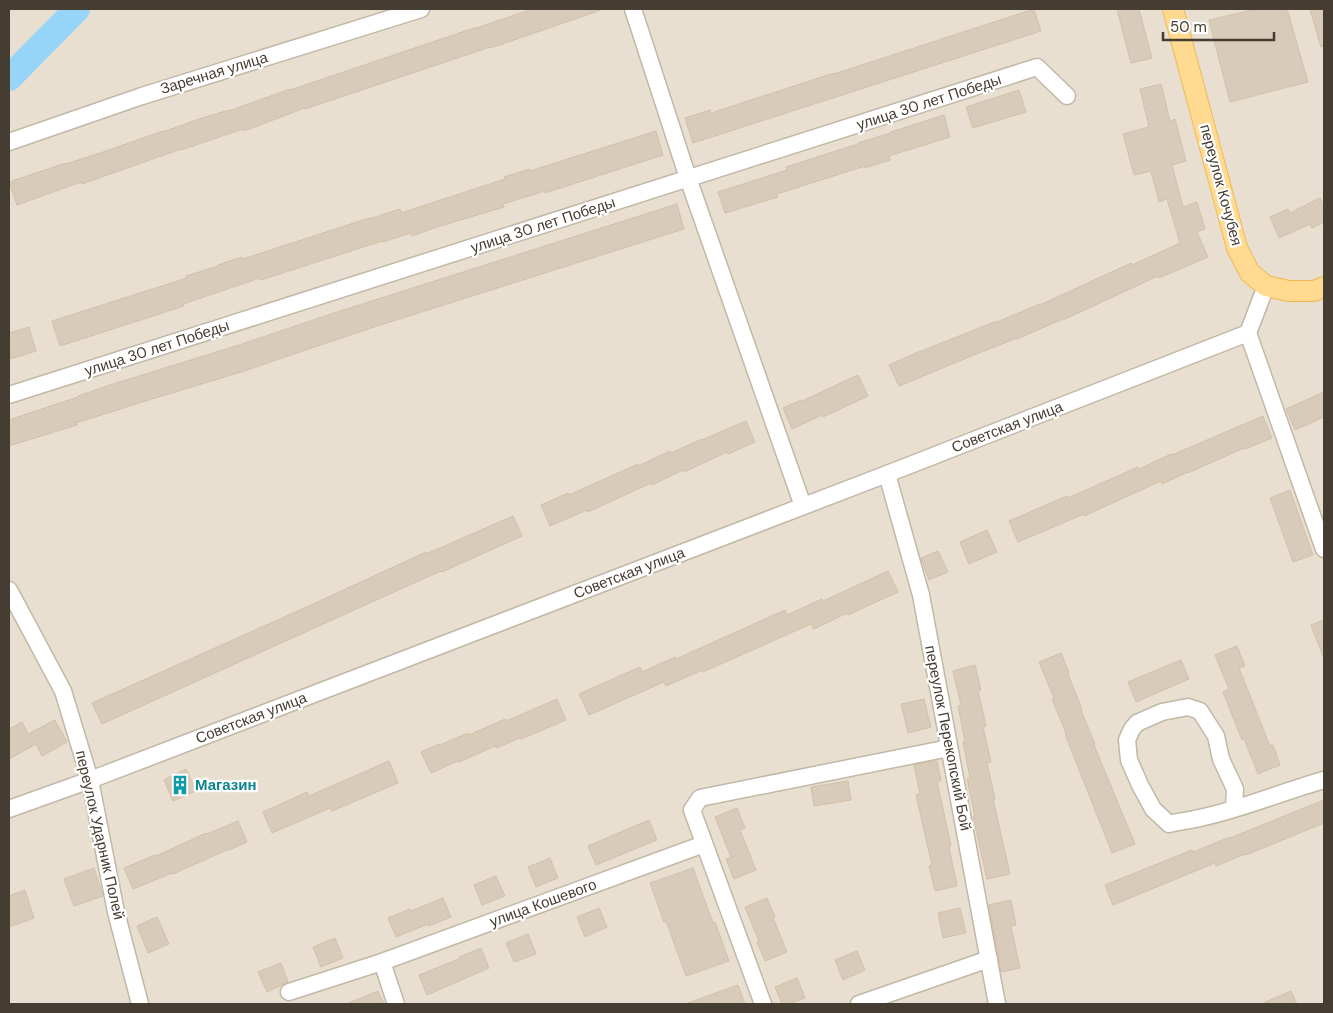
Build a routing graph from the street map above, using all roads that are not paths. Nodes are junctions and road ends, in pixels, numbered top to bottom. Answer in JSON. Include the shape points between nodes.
{"nodes":[{"id":1,"x":421,"y":9,"type":"edge"},
{"id":2,"x":633,"y":9,"type":"edge"},
{"id":3,"x":1173,"y":9,"type":"edge"},
{"id":4,"x":1067,"y":96,"type":"dead end"},
{"id":5,"x":9,"y":142,"type":"edge"},
{"id":6,"x":688,"y":178,"type":"junction"},
{"id":7,"x":1266,"y":286,"type":"junction"},
{"id":8,"x":1324,"y":287,"type":"edge"},
{"id":9,"x":1248,"y":333,"type":"junction"},
{"id":10,"x":9,"y":395,"type":"edge"},
{"id":11,"x":887,"y":474,"type":"junction"},
{"id":12,"x":803,"y":506,"type":"junction"},
{"id":13,"x":1324,"y":549,"type":"edge"},
{"id":14,"x":9,"y":590,"type":"edge"},
{"id":15,"x":950,"y":748,"type":"junction"},
{"id":16,"x":90,"y":780,"type":"junction"},
{"id":17,"x":1324,"y":780,"type":"edge"},
{"id":18,"x":9,"y":809,"type":"edge"},
{"id":19,"x":1234,"y":809,"type":"junction"},
{"id":20,"x":704,"y":844,"type":"junction"},
{"id":21,"x":989,"y":959,"type":"junction"},
{"id":22,"x":382,"y":962,"type":"junction"},
{"id":23,"x":289,"y":992,"type":"dead end"},
{"id":24,"x":140,"y":1004,"type":"edge"},
{"id":25,"x":396,"y":1004,"type":"edge"},
{"id":26,"x":763,"y":1004,"type":"edge"},
{"id":27,"x":859,"y":1004,"type":"edge"},
{"id":28,"x":997,"y":1004,"type":"edge"}],
"edges":[{"from":1,"to":5,"type":"street","name":"Заречная улица","via":[[142,96]]},
{"from":2,"to":6,"type":"street"},
{"from":3,"to":7,"type":"main road","name":"переулок Кочубея","via":[[1237,248],[1250,272]]},
{"from":4,"to":6,"type":"street","name":"улица 30 лет Победы","via":[[1038,67]]},
{"from":6,"to":10,"type":"street","name":"улица 30 лет Победы"},
{"from":6,"to":12,"type":"street"},
{"from":7,"to":8,"type":"main road","via":[[1289,291],[1314,291]]},
{"from":7,"to":9,"type":"street"},
{"from":9,"to":11,"type":"street","name":"Советская улица"},
{"from":9,"to":13,"type":"street"},
{"from":11,"to":12,"type":"street","name":"Советская улица"},
{"from":11,"to":15,"type":"street","name":"переулок Перекопский Бой","via":[[921,595]]},
{"from":12,"to":16,"type":"street","name":"Советская улица"},
{"from":14,"to":16,"type":"street","name":"переулок Ударник Полей","via":[[63,692]]},
{"from":15,"to":20,"type":"street","via":[[700,798],[692,810]]},
{"from":15,"to":21,"type":"street","name":"переулок Перекопский Бой"},
{"from":16,"to":18,"type":"street","name":"Советская улица"},
{"from":16,"to":24,"type":"street","name":"переулок Ударник Полей","via":[[116,912]]},
{"from":17,"to":19,"type":"street"},
{"from":19,"to":19,"type":"street","via":[[1169,824],[1153,809],[1129,760],[1127,740],[1137,723],[1162,712],[1188,707],[1200,711],[1216,736],[1221,759],[1235,789]]},
{"from":20,"to":22,"type":"street","name":"улица Кошевого"},
{"from":20,"to":26,"type":"street"},
{"from":21,"to":27,"type":"street"},
{"from":21,"to":28,"type":"street","name":"переулок Перекопский Бой"},
{"from":22,"to":23,"type":"street","name":"улица Кошевого"},
{"from":22,"to":25,"type":"street"}]}
